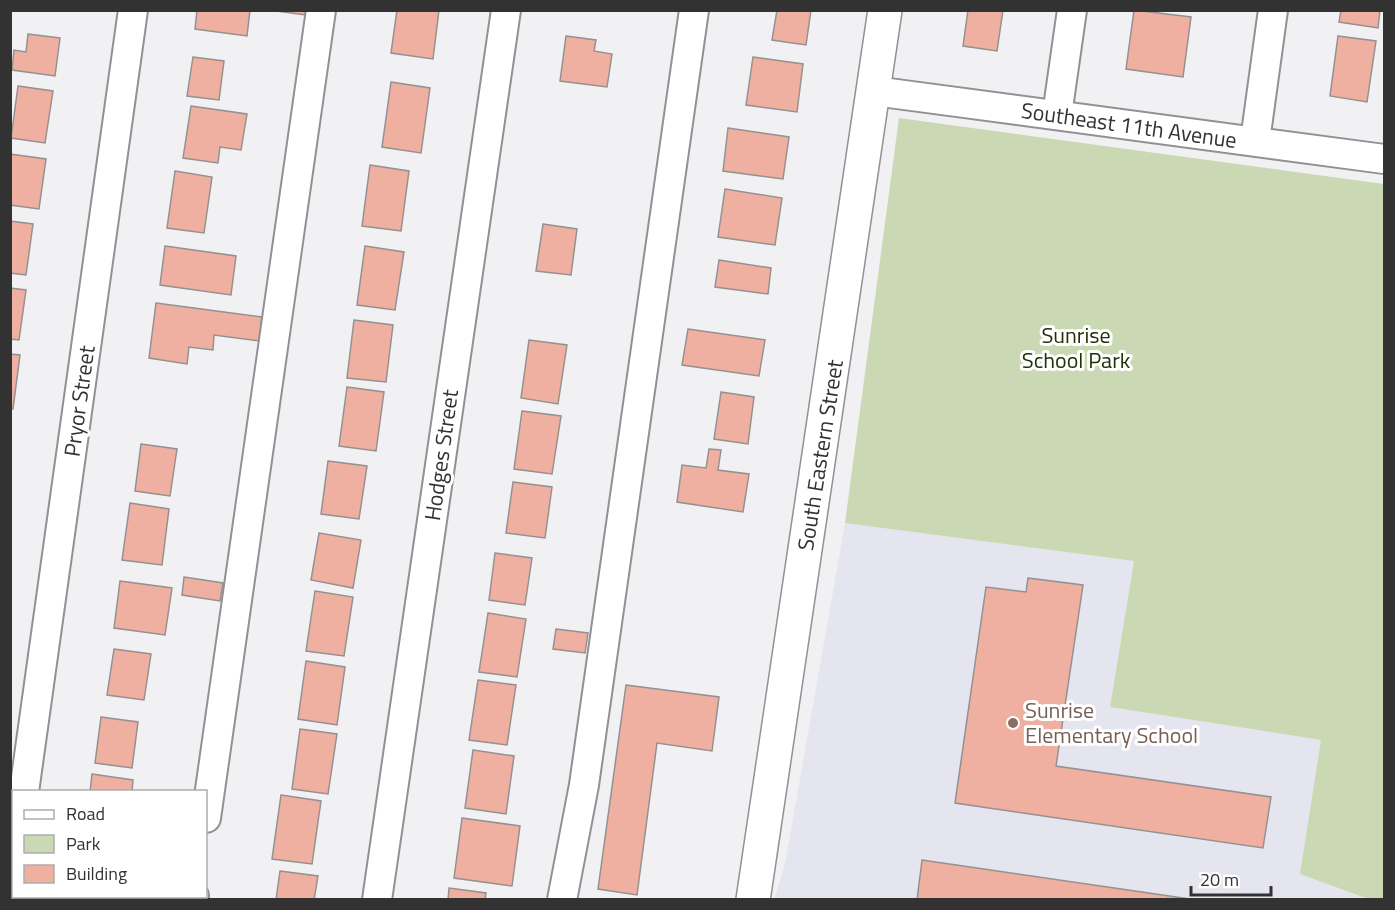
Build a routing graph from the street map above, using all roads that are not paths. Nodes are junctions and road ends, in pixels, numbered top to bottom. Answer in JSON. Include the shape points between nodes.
{"nodes":[{"id":1,"x":133,"y":10,"type":"edge"},
{"id":2,"x":321,"y":10,"type":"edge"},
{"id":3,"x":506,"y":10,"type":"edge"},
{"id":4,"x":694,"y":10,"type":"edge"},
{"id":5,"x":885,"y":10,"type":"edge"},
{"id":6,"x":1072,"y":10,"type":"edge"},
{"id":7,"x":1273,"y":10,"type":"edge"},
{"id":8,"x":874,"y":91,"type":"junction"},
{"id":9,"x":1057,"y":115,"type":"junction"},
{"id":10,"x":1255,"y":141,"type":"junction"},
{"id":11,"x":1384,"y":159,"type":"edge"},
{"id":12,"x":24,"y":790,"type":"edge"},
{"id":13,"x":207,"y":811,"type":"edge"},
{"id":14,"x":377,"y":900,"type":"edge"},
{"id":15,"x":562,"y":900,"type":"edge"},
{"id":16,"x":753,"y":900,"type":"edge"}],
"edges":[{"from":1,"to":12,"type":"street","name":"Pryor Street"},
{"from":2,"to":13,"type":"street"},
{"from":3,"to":14,"type":"street","name":"Hodges Street"},
{"from":4,"to":15,"type":"street","via":[[584,785]]},
{"from":5,"to":8,"type":"main road","name":"South Eastern Street"},
{"from":6,"to":9,"type":"street"},
{"from":7,"to":10,"type":"street"},
{"from":8,"to":9,"type":"street","name":"Southeast 11th Avenue"},
{"from":8,"to":16,"type":"main road","name":"South Eastern Street"},
{"from":9,"to":10,"type":"street","name":"Southeast 11th Avenue"},
{"from":10,"to":11,"type":"street","name":"Southeast 11th Avenue"}]}
